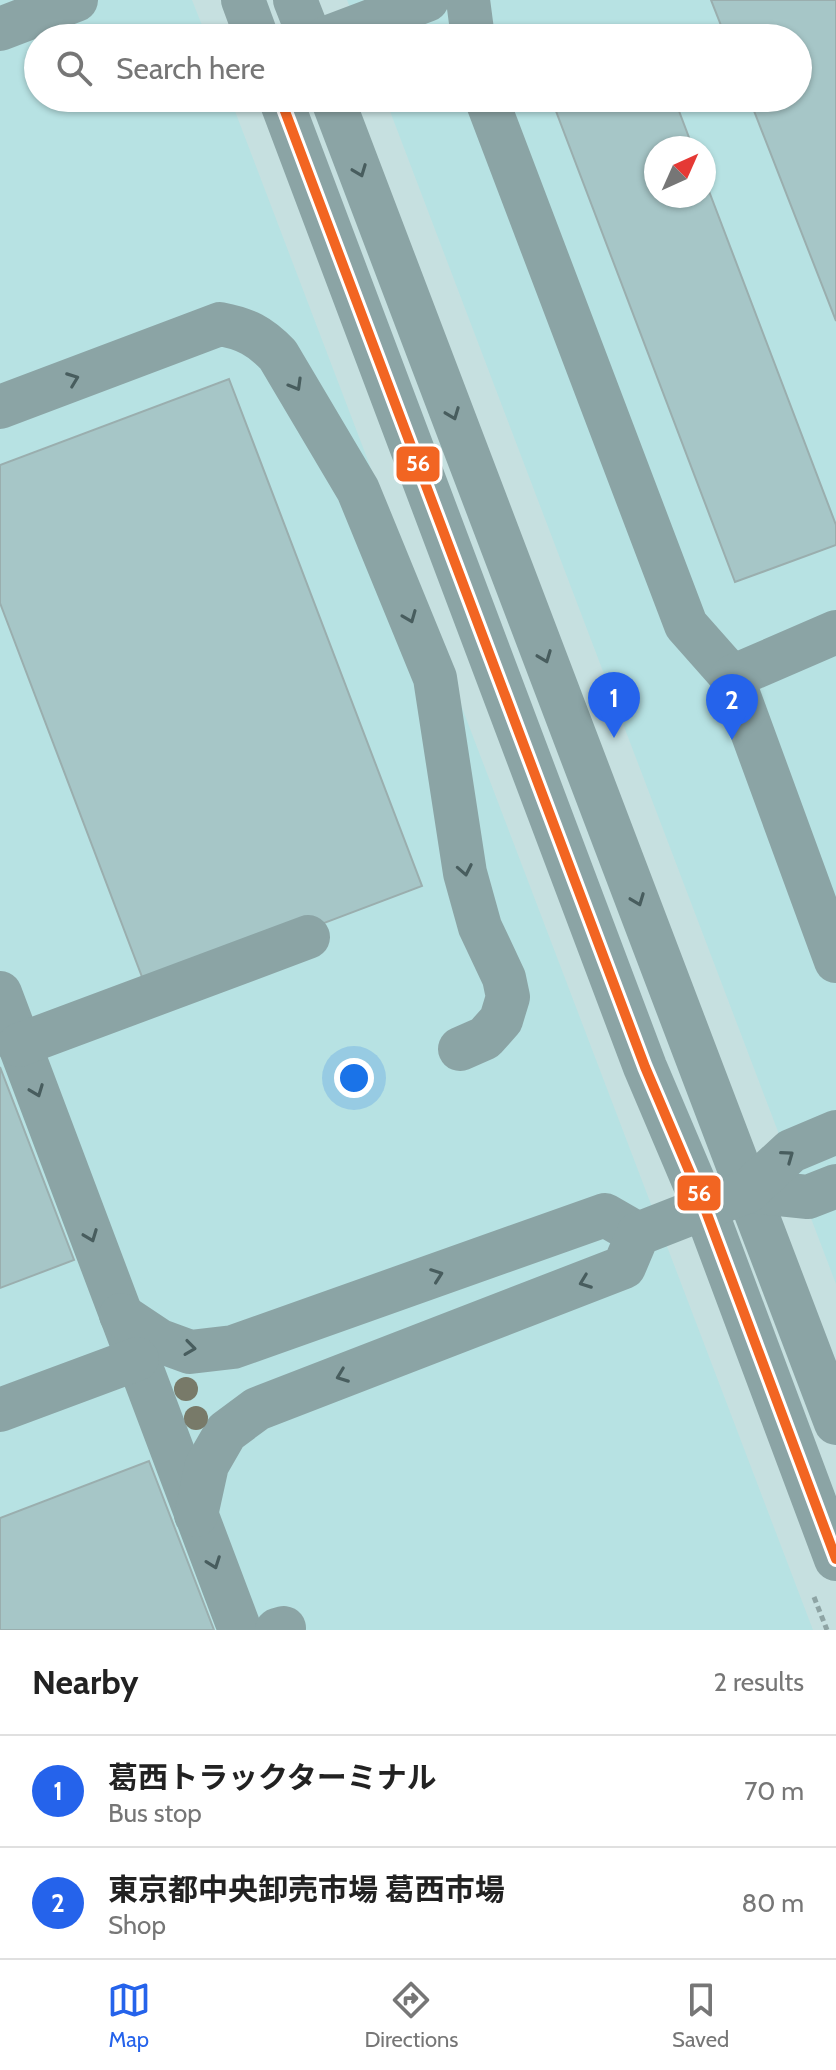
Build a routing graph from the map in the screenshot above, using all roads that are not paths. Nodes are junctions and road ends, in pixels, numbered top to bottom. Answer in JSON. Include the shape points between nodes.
{"nodes":[{"id":1,"x":76,"y":0,"type":"edge"},
{"id":2,"x":243,"y":0,"type":"edge"},
{"id":3,"x":295,"y":0,"type":"edge"},
{"id":4,"x":427,"y":0,"type":"edge"},
{"id":5,"x":468,"y":0,"type":"edge"},
{"id":6,"x":252,"y":24,"type":"edge"},
{"id":7,"x":304,"y":24,"type":"edge"},
{"id":8,"x":363,"y":24,"type":"edge"},
{"id":9,"x":471,"y":24,"type":"edge"},
{"id":10,"x":0,"y":29,"type":"edge"},
{"id":11,"x":285,"y":112,"type":"edge"},
{"id":12,"x":337,"y":112,"type":"edge"},
{"id":13,"x":491,"y":112,"type":"edge"},
{"id":14,"x":0,"y":407,"type":"edge"},
{"id":15,"x":836,"y":632,"type":"edge"},
{"id":16,"x":732,"y":677,"type":"junction"},
{"id":17,"x":308,"y":937,"type":"dead end"},
{"id":18,"x":836,"y":961,"type":"edge"},
{"id":19,"x":0,"y":993,"type":"edge"},
{"id":20,"x":19,"y":1045,"type":"junction"},
{"id":21,"x":460,"y":1049,"type":"dead end"},
{"id":22,"x":836,"y":1132,"type":"edge"},
{"id":23,"x":836,"y":1186,"type":"edge"},
{"id":24,"x":748,"y":1191,"type":"junction"},
{"id":25,"x":704,"y":1206,"type":"junction"},
{"id":26,"x":638,"y":1234,"type":"junction"},
{"id":27,"x":121,"y":1315,"type":"junction"},
{"id":28,"x":137,"y":1359,"type":"junction"},
{"id":29,"x":0,"y":1410,"type":"edge"},
{"id":30,"x":836,"y":1423,"type":"edge"},
{"id":31,"x":196,"y":1515,"type":"junction"},
{"id":32,"x":836,"y":1559,"type":"edge"},
{"id":33,"x":240,"y":1630,"type":"edge"}],
"edges":[{"from":1,"to":10,"type":"street"},
{"from":2,"to":6,"type":"street"},
{"from":3,"to":7,"type":"street"},
{"from":4,"to":8,"type":"street"},
{"from":5,"to":9,"type":"street"},
{"from":11,"to":25,"type":"street","via":[[645,1067]]},
{"from":12,"to":24,"type":"street","one_way":true},
{"from":13,"to":16,"type":"street","via":[[686,625]]},
{"from":14,"to":21,"type":"street","one_way":true,"via":[[220,324],[262,338],[278,355],[358,490],[435,678],[465,873],[508,997],[501,1020],[485,1038]]},
{"from":15,"to":16,"type":"street"},
{"from":16,"to":18,"type":"street"},
{"from":17,"to":20,"type":"street"},
{"from":19,"to":20,"type":"street"},
{"from":20,"to":27,"type":"street","one_way":true,"via":[[86,1184]]},
{"from":24,"to":22,"type":"street","one_way":true,"via":[[791,1151]]},
{"from":23,"to":24,"type":"street","via":[[808,1197]]},
{"from":24,"to":25,"type":"street"},
{"from":24,"to":30,"type":"street"},
{"from":25,"to":26,"type":"street"},
{"from":25,"to":32,"type":"street"},
{"from":27,"to":26,"type":"street","one_way":true,"via":[[160,1341],[190,1352],[233,1347],[605,1215]]},
{"from":26,"to":31,"type":"street","one_way":true,"via":[[624,1267],[257,1409],[226,1432],[207,1465]]},
{"from":27,"to":28,"type":"street"},
{"from":28,"to":29,"type":"street"},
{"from":28,"to":31,"type":"street"},
{"from":31,"to":33,"type":"street","one_way":true}]}
